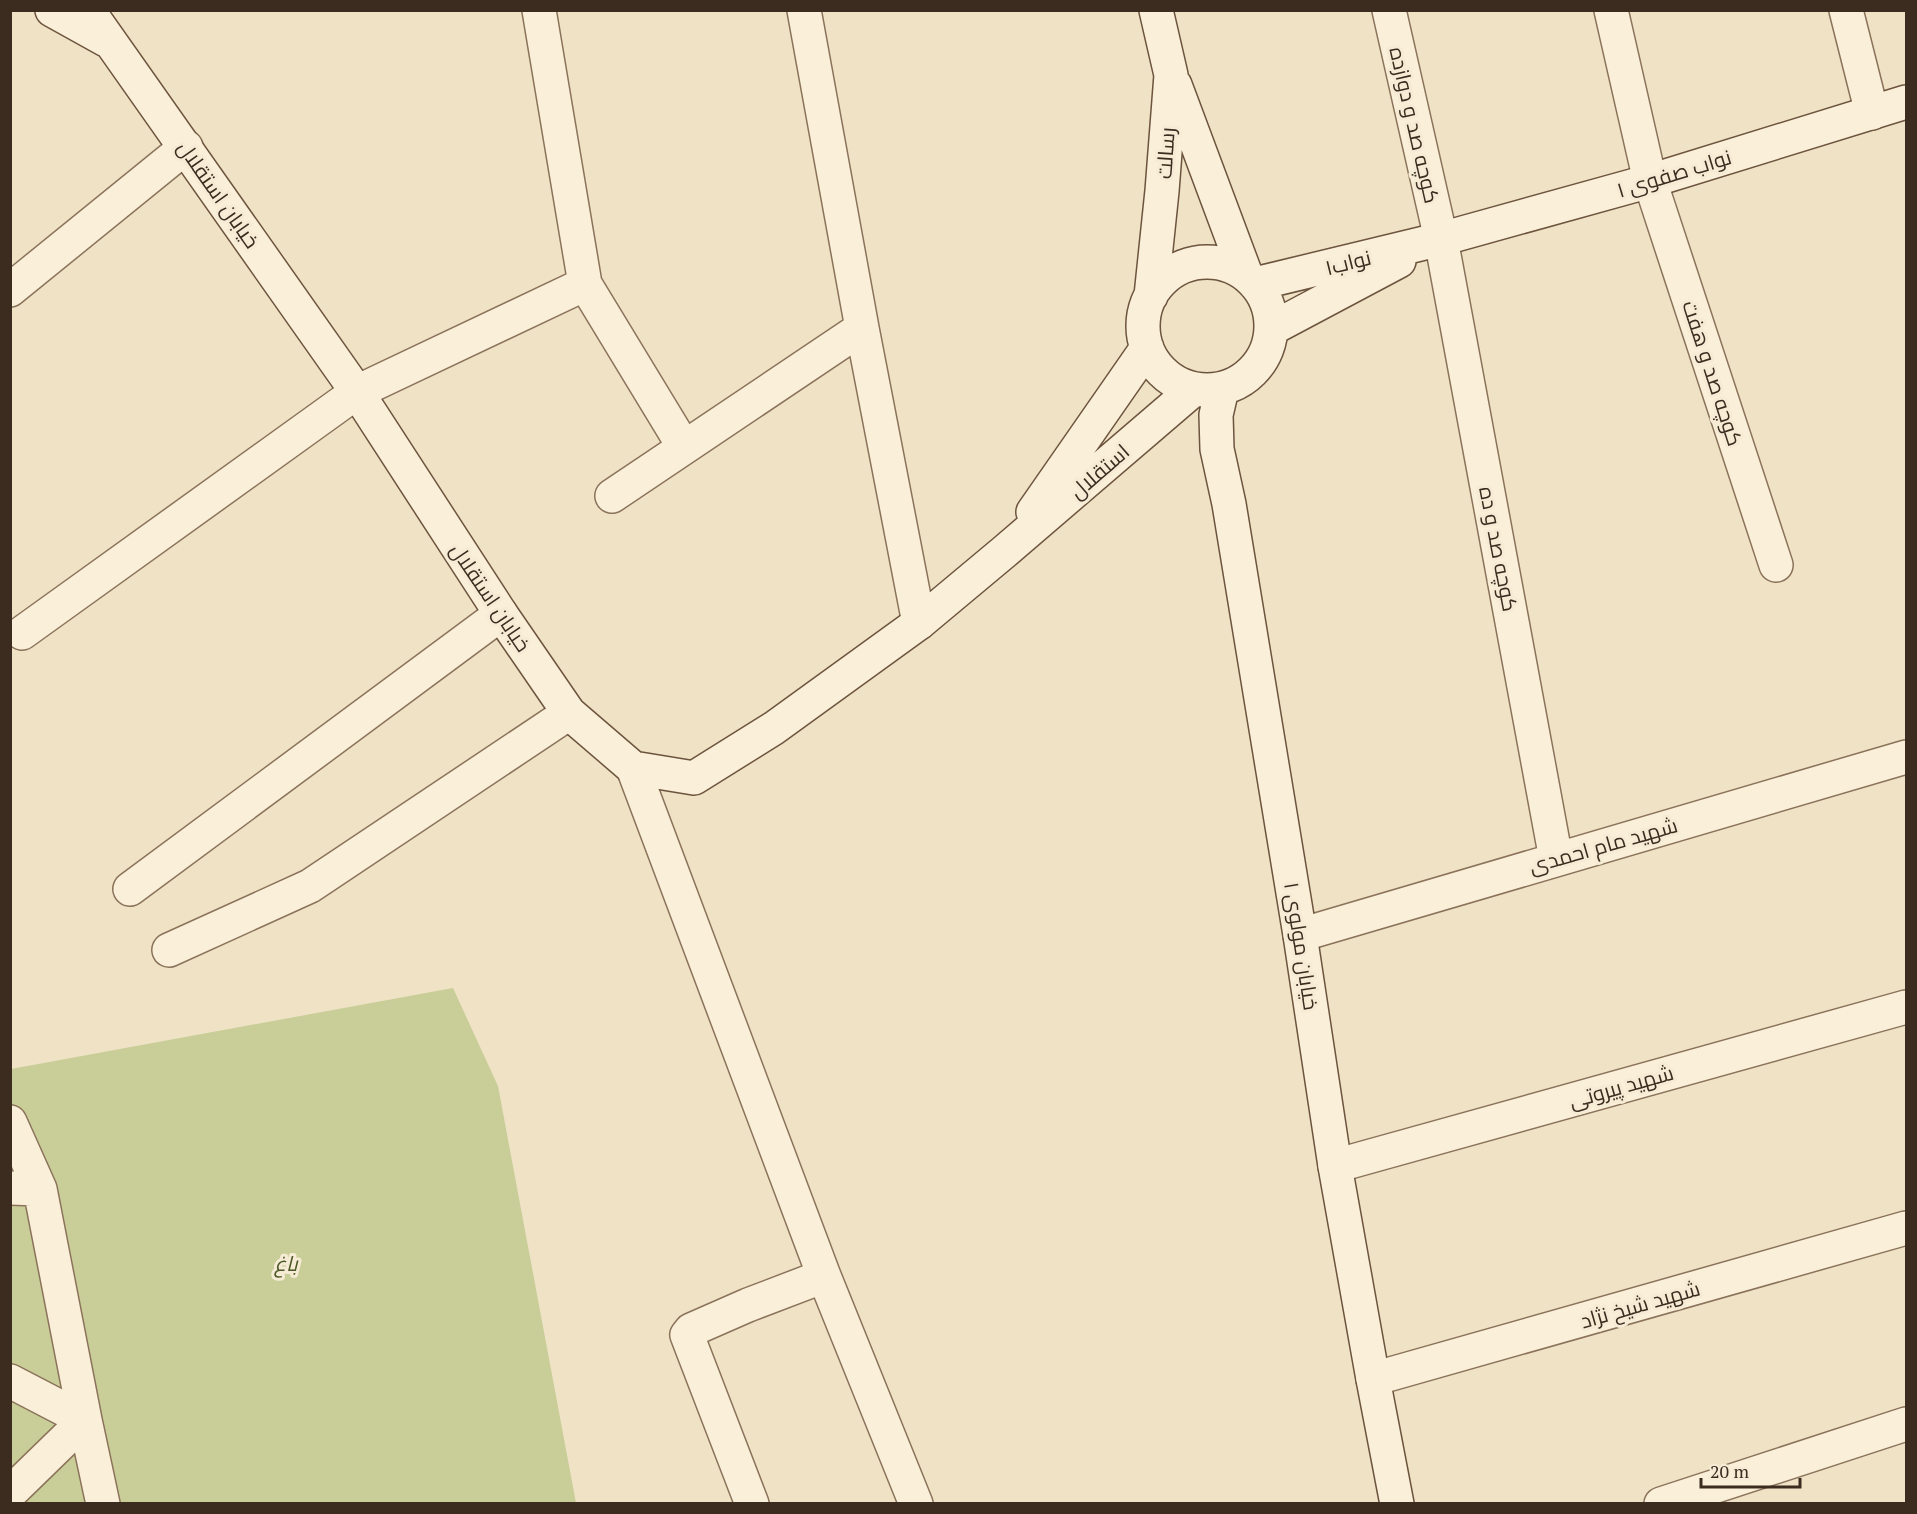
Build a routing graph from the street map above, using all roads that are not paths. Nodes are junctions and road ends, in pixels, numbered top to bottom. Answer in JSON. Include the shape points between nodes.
{"nodes":[{"id":1,"x":52,"y":10,"type":"edge"},
{"id":2,"x":88,"y":10,"type":"edge"},
{"id":3,"x":539,"y":10,"type":"edge"},
{"id":4,"x":804,"y":10,"type":"edge"},
{"id":5,"x":1156,"y":10,"type":"edge"},
{"id":6,"x":1389,"y":10,"type":"edge"},
{"id":7,"x":1611,"y":10,"type":"edge"},
{"id":8,"x":1846,"y":10,"type":"edge"},
{"id":9,"x":112,"y":44,"type":"junction"},
{"id":10,"x":1171,"y":75,"type":"junction"},
{"id":11,"x":1906,"y":102,"type":"edge"},
{"id":12,"x":1872,"y":113,"type":"junction"},
{"id":13,"x":186,"y":147,"type":"junction"},
{"id":14,"x":1650,"y":181,"type":"junction"},
{"id":15,"x":1441,"y":239,"type":"junction"},
{"id":16,"x":1251,"y":279,"type":"junction"},
{"id":17,"x":585,"y":284,"type":"junction"},
{"id":18,"x":10,"y":290,"type":"edge"},
{"id":19,"x":1151,"y":296,"type":"junction"},
{"id":20,"x":862,"y":328,"type":"junction"},
{"id":21,"x":1271,"y":329,"type":"junction"},
{"id":22,"x":1148,"y":348,"type":"junction"},
{"id":23,"x":1208,"y":389,"type":"junction"},
{"id":24,"x":357,"y":392,"type":"junction"},
{"id":25,"x":684,"y":447,"type":"junction"},
{"id":26,"x":612,"y":496,"type":"dead end"},
{"id":27,"x":1004,"y":552,"type":"junction"},
{"id":28,"x":1776,"y":565,"type":"dead end"},
{"id":29,"x":501,"y":614,"type":"junction"},
{"id":30,"x":919,"y":623,"type":"junction"},
{"id":31,"x":22,"y":633,"type":"dead end"},
{"id":32,"x":569,"y":713,"type":"junction"},
{"id":33,"x":1906,"y":757,"type":"edge"},
{"id":34,"x":633,"y":768,"type":"junction"},
{"id":35,"x":1556,"y":859,"type":"junction"},
{"id":36,"x":129,"y":889,"type":"dead end"},
{"id":37,"x":1300,"y":935,"type":"junction"},
{"id":38,"x":169,"y":950,"type":"dead end"},
{"id":39,"x":1906,"y":1006,"type":"edge"},
{"id":40,"x":10,"y":1122,"type":"edge"},
{"id":41,"x":1335,"y":1166,"type":"junction"},
{"id":42,"x":25,"y":1188,"type":"edge"},
{"id":43,"x":1906,"y":1228,"type":"edge"},
{"id":44,"x":824,"y":1276,"type":"junction"},
{"id":45,"x":1373,"y":1379,"type":"junction"},
{"id":46,"x":10,"y":1381,"type":"edge"},
{"id":47,"x":85,"y":1420,"type":"junction"},
{"id":48,"x":1906,"y":1424,"type":"edge"},
{"id":49,"x":10,"y":1493,"type":"edge"},
{"id":50,"x":103,"y":1503,"type":"edge"},
{"id":51,"x":752,"y":1503,"type":"edge"},
{"id":52,"x":916,"y":1503,"type":"edge"},
{"id":53,"x":1397,"y":1503,"type":"edge"},
{"id":54,"x":1661,"y":1503,"type":"edge"}],
"edges":[{"from":1,"to":9,"type":"street"},
{"from":2,"to":9,"type":"street","name":"خیابان استقلال"},
{"from":3,"to":17,"type":"street"},
{"from":4,"to":20,"type":"street"},
{"from":5,"to":10,"type":"street","name":"رسالت"},
{"from":6,"to":15,"type":"street","name":"کوچه صد و دوازده"},
{"from":7,"to":14,"type":"street","name":"کوچه صد و هفت"},
{"from":8,"to":12,"type":"street"},
{"from":9,"to":13,"type":"street","name":"خیابان استقلال"},
{"from":10,"to":16,"type":"street"},
{"from":10,"to":19,"type":"street","name":"رسالت"},
{"from":11,"to":12,"type":"street","name":"نواب صفوی ۱"},
{"from":12,"to":14,"type":"street","name":"نواب صفوی ۱"},
{"from":13,"to":18,"type":"street"},
{"from":13,"to":24,"type":"street","name":"خیابان استقلال"},
{"from":14,"to":15,"type":"street","name":"نواب صفوی ۱"},
{"from":14,"to":28,"type":"street","name":"کوچه صد و هفت"},
{"from":15,"to":16,"type":"street","name":"نواب۱"},
{"from":15,"to":21,"type":"street"},
{"from":15,"to":35,"type":"street","name":"کوچه صد و ده"},
{"from":16,"to":19,"type":"street","via":[[1222,264],[1195,264],[1169,275]]},
{"from":16,"to":21,"type":"street","via":[[1268,305]]},
{"from":17,"to":24,"type":"street"},
{"from":17,"to":25,"type":"street"},
{"from":19,"to":22,"type":"street","via":[[1144,322]]},
{"from":20,"to":25,"type":"street"},
{"from":20,"to":30,"type":"street"},
{"from":21,"to":23,"type":"street","via":[[1264,356],[1256,367],[1234,384]]},
{"from":22,"to":23,"type":"street","via":[[1161,370],[1182,385]]},
{"from":22,"to":27,"type":"street"},
{"from":23,"to":27,"type":"street","name":"استقلال"},
{"from":23,"to":37,"type":"street","name":"خیابان مولوی ۱","via":[[1216,415],[1217,449]]},
{"from":24,"to":29,"type":"street","name":"خیابان استقلال"},
{"from":24,"to":31,"type":"street"},
{"from":25,"to":26,"type":"street"},
{"from":27,"to":30,"type":"street"},
{"from":29,"to":32,"type":"street","name":"خیابان استقلال"},
{"from":29,"to":36,"type":"street"},
{"from":30,"to":34,"type":"street","via":[[774,728],[694,778]]},
{"from":32,"to":34,"type":"street","name":"خیابان استقلال"},
{"from":32,"to":38,"type":"street","via":[[310,886]]},
{"from":33,"to":35,"type":"street","name":"شهید مام احمدی"},
{"from":34,"to":44,"type":"street"},
{"from":35,"to":37,"type":"street","name":"شهید مام احمدی"},
{"from":37,"to":41,"type":"street","name":"خیابان مولوی ۱"},
{"from":39,"to":41,"type":"street","name":"شهید پیروتی"},
{"from":40,"to":42,"type":"street"},
{"from":41,"to":45,"type":"street","name":"خیابان مولوی ۱"},
{"from":42,"to":47,"type":"street"},
{"from":43,"to":45,"type":"street","name":"شهید شیخ نژاد"},
{"from":44,"to":51,"type":"street","via":[[748,1305],[687,1335]]},
{"from":44,"to":52,"type":"street"},
{"from":45,"to":53,"type":"street","name":"خیابان مولوی ۱"},
{"from":46,"to":47,"type":"street"},
{"from":47,"to":49,"type":"street"},
{"from":47,"to":50,"type":"street"},
{"from":48,"to":54,"type":"street"}]}
